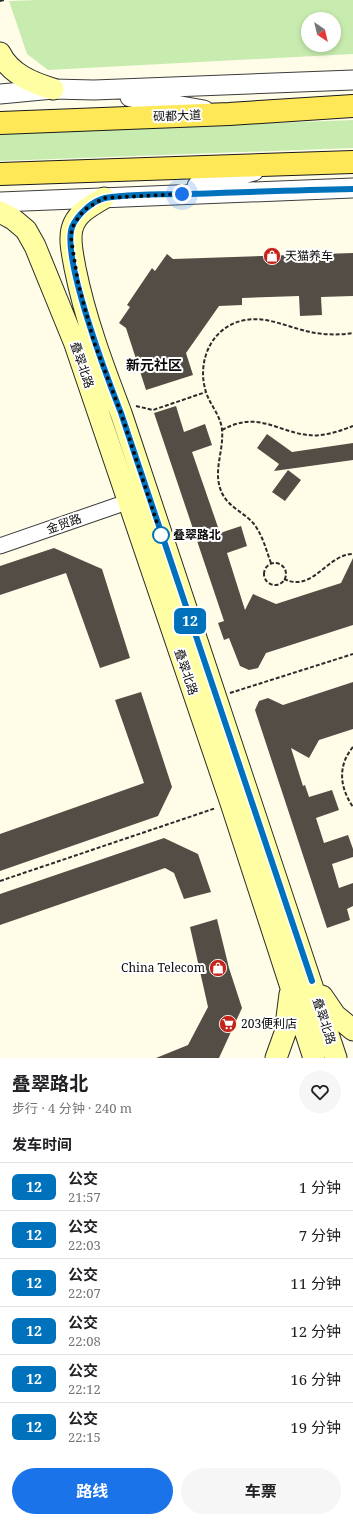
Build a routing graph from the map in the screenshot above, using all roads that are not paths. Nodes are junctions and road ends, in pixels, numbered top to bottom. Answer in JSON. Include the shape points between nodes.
{"nodes":[{"id":1,"x":0,"y":53,"type":"edge"},
{"id":2,"x":353,"y":80,"type":"edge"},
{"id":3,"x":54,"y":89,"type":"junction"},
{"id":4,"x":94,"y":90,"type":"junction"},
{"id":5,"x":0,"y":94,"type":"edge"},
{"id":6,"x":353,"y":106,"type":"edge"},
{"id":7,"x":229,"y":114,"type":"junction"},
{"id":8,"x":0,"y":123,"type":"edge"},
{"id":9,"x":353,"y":162,"type":"edge"},
{"id":10,"x":277,"y":164,"type":"junction"},
{"id":11,"x":0,"y":174,"type":"edge"},
{"id":12,"x":353,"y":188,"type":"edge"},
{"id":13,"x":166,"y":194,"type":"junction"},
{"id":14,"x":104,"y":198,"type":"junction"},
{"id":15,"x":0,"y":202,"type":"edge"},
{"id":16,"x":0,"y":212,"type":"edge"},
{"id":17,"x":51,"y":283,"type":"junction"},
{"id":18,"x":78,"y":283,"type":"junction"},
{"id":19,"x":127,"y":502,"type":"junction"},
{"id":20,"x":0,"y":546,"type":"edge"},
{"id":21,"x":312,"y":981,"type":"junction"},
{"id":22,"x":290,"y":988,"type":"junction"},
{"id":23,"x":353,"y":1030,"type":"edge"},
{"id":24,"x":276,"y":1058,"type":"edge"},
{"id":25,"x":314,"y":1058,"type":"edge"},
{"id":26,"x":336,"y":1058,"type":"edge"}],
"edges":[{"from":1,"to":3,"type":"main road","via":[[14,71],[32,82]]},
{"from":2,"to":4,"type":"street"},
{"from":3,"to":4,"type":"street"},
{"from":3,"to":5,"type":"street"},
{"from":4,"to":7,"type":"street"},
{"from":6,"to":7,"type":"main road","name":"砚都大道"},
{"from":7,"to":8,"type":"main road","name":"砚都大道"},
{"from":9,"to":10,"type":"main road"},
{"from":10,"to":11,"type":"main road"},
{"from":10,"to":13,"type":"street"},
{"from":12,"to":13,"type":"street"},
{"from":13,"to":14,"type":"street"},
{"from":14,"to":15,"type":"street"},
{"from":14,"to":18,"type":"main road","name":"叠翠北路","via":[[87,208],[72,228],[72,251]]},
{"from":16,"to":17,"type":"main road","name":"叠翠北路","via":[[13,218],[26,230]]},
{"from":17,"to":18,"type":"main road","via":[[56,275],[65,272]]},
{"from":17,"to":19,"type":"main road","name":"叠翠北路","via":[[75,344]]},
{"from":18,"to":21,"type":"main road","name":"叠翠北路","via":[[94,342]]},
{"from":19,"to":20,"type":"street","name":"金贸路"},
{"from":19,"to":22,"type":"main road","name":"叠翠北路","via":[[231,803]]},
{"from":21,"to":22,"type":"main road"},
{"from":21,"to":23,"type":"main road","via":[[335,1014]]},
{"from":21,"to":26,"type":"main road","name":"叠翠北路"},
{"from":22,"to":24,"type":"main road","via":[[286,1033]]},
{"from":22,"to":25,"type":"main road","name":"叠翠北路"}]}
